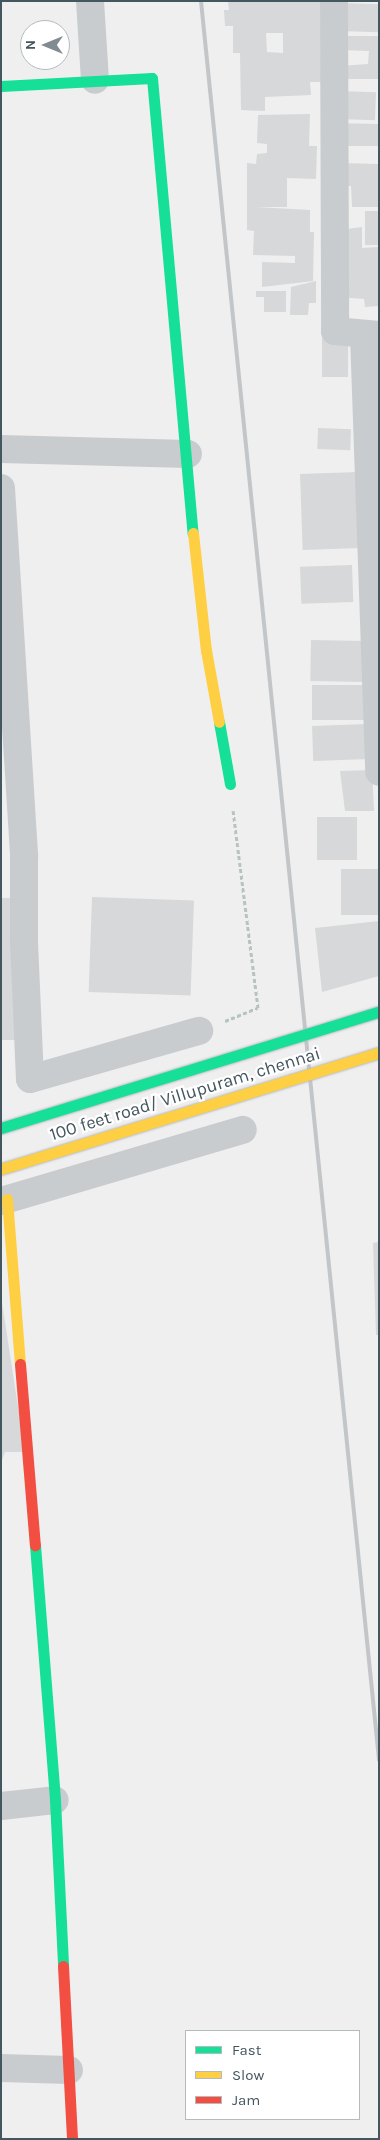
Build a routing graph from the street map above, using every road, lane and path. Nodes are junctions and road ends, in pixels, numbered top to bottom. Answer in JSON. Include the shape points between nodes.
{"nodes":[{"id":1,"x":90,"y":1,"type":"edge"},
{"id":2,"x":334,"y":1,"type":"edge"},
{"id":3,"x":95,"y":80,"type":"junction"},
{"id":4,"x":1,"y":86,"type":"edge"},
{"id":5,"x":371,"y":335,"type":"edge"},
{"id":6,"x":1,"y":449,"type":"edge"},
{"id":7,"x":188,"y":454,"type":"junction"},
{"id":8,"x":1,"y":488,"type":"edge"},
{"id":9,"x":378,"y":768,"type":"edge"},
{"id":10,"x":379,"y":772,"type":"edge"},
{"id":11,"x":230,"y":784,"type":"joint"},
{"id":12,"x":379,"y":1012,"type":"edge"},
{"id":13,"x":199,"y":1030,"type":"joint"},
{"id":14,"x":379,"y":1053,"type":"edge"},
{"id":15,"x":1,"y":1128,"type":"edge"},
{"id":16,"x":243,"y":1130,"type":"dead end"},
{"id":17,"x":1,"y":1169,"type":"edge"},
{"id":18,"x":4,"y":1200,"type":"edge"},
{"id":19,"x":54,"y":1800,"type":"junction"},
{"id":20,"x":1,"y":1806,"type":"edge"},
{"id":21,"x":1,"y":2068,"type":"edge"},
{"id":22,"x":69,"y":2070,"type":"junction"},
{"id":23,"x":72,"y":2139,"type":"edge"}],
"edges":[{"from":1,"to":3,"type":"street"},
{"from":2,"to":5,"type":"street","via":[[335,331]]},
{"from":3,"to":4,"type":"main road"},
{"from":3,"to":7,"type":"main road","via":[[152,78]]},
{"from":5,"to":9,"type":"street"},
{"from":6,"to":7,"type":"street"},
{"from":7,"to":11,"type":"main road","via":[[191,516],[206,650]]},
{"from":8,"to":13,"type":"street","via":[[24,857],[30,1079]]},
{"from":9,"to":10,"type":"street"},
{"from":11,"to":13,"type":"path","via":[[258,1008]]},
{"from":12,"to":15,"type":"main road","name":"100 feet road/ Villupuram, chennai","bridge":true},
{"from":14,"to":17,"type":"main road","name":"100 feet road/ Villupuram, chennai","bridge":true},
{"from":16,"to":18,"type":"street"},
{"from":18,"to":19,"type":"main road"},
{"from":19,"to":20,"type":"street"},
{"from":19,"to":22,"type":"main road"},
{"from":21,"to":22,"type":"street"},
{"from":22,"to":23,"type":"main road"}]}
